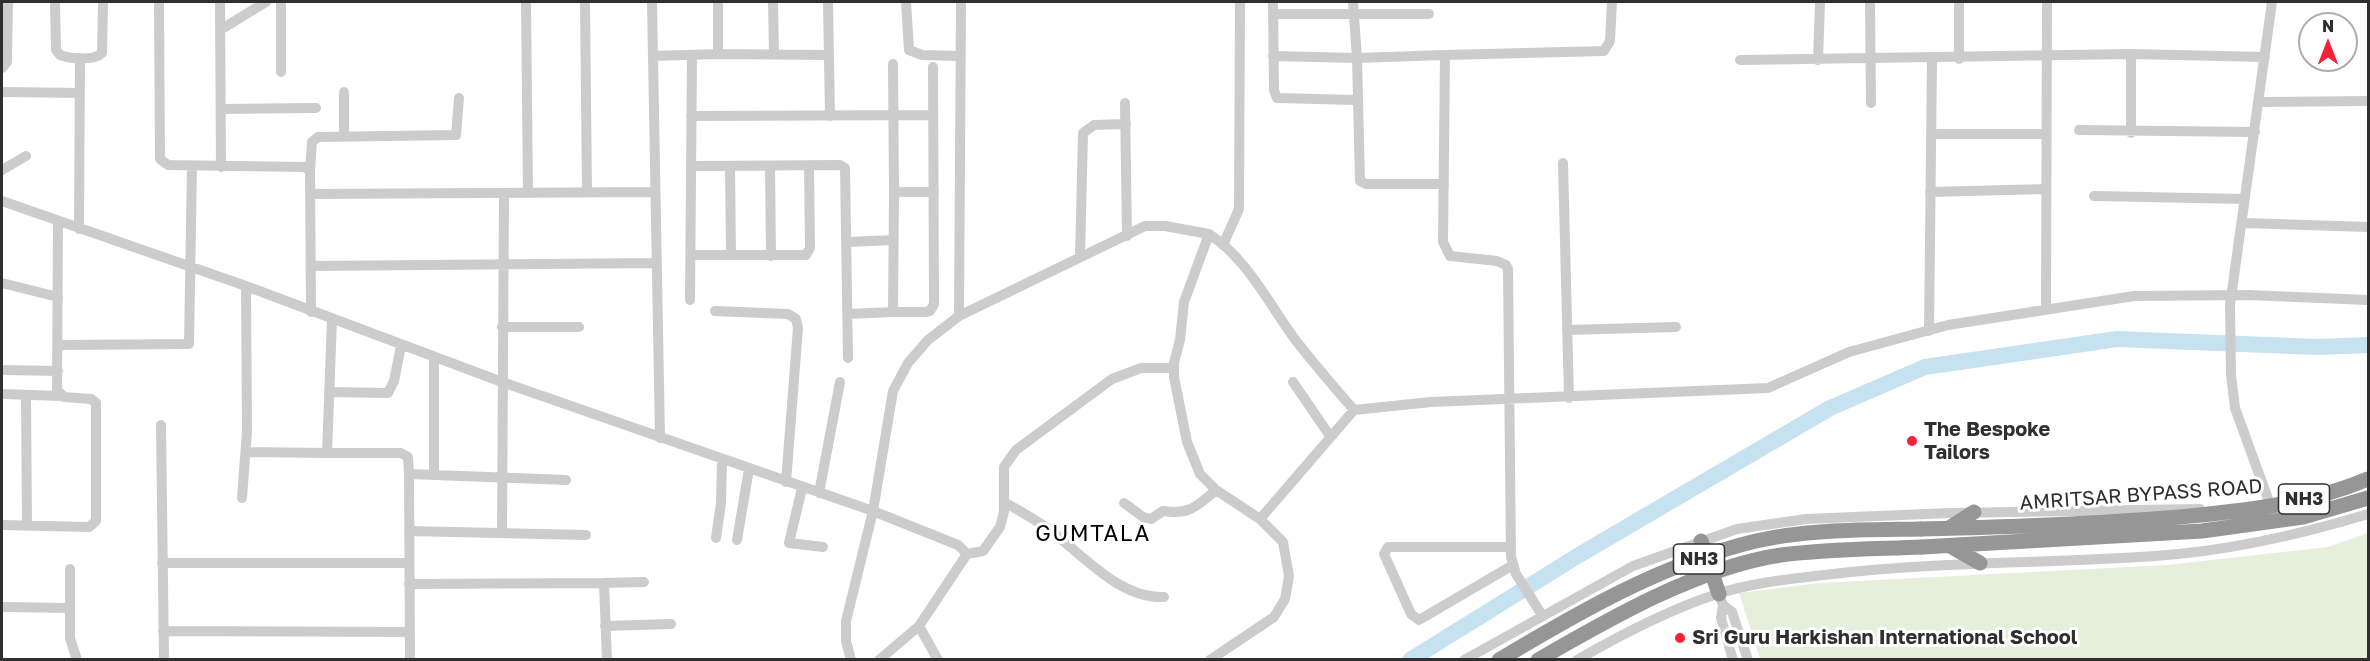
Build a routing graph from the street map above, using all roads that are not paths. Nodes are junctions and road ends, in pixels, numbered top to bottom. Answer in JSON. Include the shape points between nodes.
{"nodes":[{"id":1,"x":8,"y":2,"type":"edge"},
{"id":2,"x":56,"y":2,"type":"edge"},
{"id":3,"x":103,"y":2,"type":"edge"},
{"id":4,"x":159,"y":2,"type":"edge"},
{"id":5,"x":220,"y":2,"type":"edge"},
{"id":6,"x":266,"y":2,"type":"edge"},
{"id":7,"x":281,"y":2,"type":"edge"},
{"id":8,"x":526,"y":2,"type":"edge"},
{"id":9,"x":585,"y":2,"type":"edge"},
{"id":10,"x":652,"y":2,"type":"edge"},
{"id":11,"x":718,"y":2,"type":"edge"},
{"id":12,"x":773,"y":2,"type":"edge"},
{"id":13,"x":828,"y":2,"type":"edge"},
{"id":14,"x":906,"y":2,"type":"edge"},
{"id":15,"x":961,"y":2,"type":"edge"},
{"id":16,"x":1240,"y":2,"type":"edge"},
{"id":17,"x":1273,"y":2,"type":"edge"},
{"id":18,"x":1353,"y":2,"type":"edge"},
{"id":19,"x":1612,"y":2,"type":"edge"},
{"id":20,"x":1820,"y":2,"type":"edge"},
{"id":21,"x":1870,"y":2,"type":"edge"},
{"id":22,"x":1959,"y":2,"type":"edge"},
{"id":23,"x":2048,"y":2,"type":"edge"},
{"id":24,"x":2272,"y":2,"type":"edge"},
{"id":25,"x":1273,"y":14,"type":"junction"},
{"id":26,"x":1353,"y":14,"type":"junction"},
{"id":27,"x":1429,"y":14,"type":"dead end"},
{"id":28,"x":220,"y":30,"type":"junction"},
{"id":29,"x":718,"y":54,"type":"junction"},
{"id":30,"x":774,"y":54,"type":"junction"},
{"id":31,"x":2131,"y":54,"type":"junction"},
{"id":32,"x":692,"y":55,"type":"junction"},
{"id":33,"x":829,"y":55,"type":"junction"},
{"id":34,"x":1445,"y":55,"type":"junction"},
{"id":35,"x":959,"y":56,"type":"junction"},
{"id":36,"x":1273,"y":56,"type":"junction"},
{"id":37,"x":653,"y":57,"type":"junction"},
{"id":38,"x":2047,"y":57,"type":"junction"},
{"id":39,"x":2265,"y":57,"type":"junction"},
{"id":40,"x":80,"y":58,"type":"junction"},
{"id":41,"x":1357,"y":58,"type":"junction"},
{"id":42,"x":1932,"y":59,"type":"junction"},
{"id":43,"x":1959,"y":59,"type":"junction"},
{"id":44,"x":1740,"y":60,"type":"dead end"},
{"id":45,"x":1818,"y":60,"type":"junction"},
{"id":46,"x":1872,"y":60,"type":"junction"},
{"id":47,"x":893,"y":64,"type":"dead end"},
{"id":48,"x":933,"y":67,"type":"dead end"},
{"id":49,"x":2,"y":68,"type":"edge"},
{"id":50,"x":281,"y":72,"type":"dead end"},
{"id":51,"x":2,"y":92,"type":"edge"},
{"id":52,"x":344,"y":92,"type":"dead end"},
{"id":53,"x":80,"y":93,"type":"junction"},
{"id":54,"x":459,"y":98,"type":"dead end"},
{"id":55,"x":1357,"y":100,"type":"junction"},
{"id":56,"x":2368,"y":101,"type":"edge"},
{"id":57,"x":2259,"y":102,"type":"junction"},
{"id":58,"x":1125,"y":103,"type":"dead end"},
{"id":59,"x":1871,"y":103,"type":"dead end"},
{"id":60,"x":316,"y":108,"type":"dead end"},
{"id":61,"x":221,"y":109,"type":"junction"},
{"id":62,"x":892,"y":115,"type":"junction"},
{"id":63,"x":933,"y":115,"type":"junction"},
{"id":64,"x":691,"y":116,"type":"junction"},
{"id":65,"x":830,"y":116,"type":"junction"},
{"id":66,"x":1126,"y":123,"type":"junction"},
{"id":67,"x":2079,"y":130,"type":"dead end"},
{"id":68,"x":2255,"y":132,"type":"junction"},
{"id":69,"x":2131,"y":133,"type":"junction"},
{"id":70,"x":1932,"y":134,"type":"junction"},
{"id":71,"x":2046,"y":134,"type":"junction"},
{"id":72,"x":344,"y":136,"type":"junction"},
{"id":73,"x":26,"y":156,"type":"dead end"},
{"id":74,"x":1563,"y":163,"type":"dead end"},
{"id":75,"x":809,"y":165,"type":"junction"},
{"id":76,"x":192,"y":166,"type":"junction"},
{"id":77,"x":691,"y":166,"type":"junction"},
{"id":78,"x":730,"y":166,"type":"junction"},
{"id":79,"x":770,"y":166,"type":"junction"},
{"id":80,"x":221,"y":167,"type":"junction"},
{"id":81,"x":2,"y":170,"type":"edge"},
{"id":82,"x":310,"y":171,"type":"junction"},
{"id":83,"x":1443,"y":184,"type":"junction"},
{"id":84,"x":2046,"y":189,"type":"junction"},
{"id":85,"x":587,"y":192,"type":"junction"},
{"id":86,"x":655,"y":192,"type":"junction"},
{"id":87,"x":894,"y":192,"type":"junction"},
{"id":88,"x":934,"y":192,"type":"junction"},
{"id":89,"x":1930,"y":192,"type":"junction"},
{"id":90,"x":528,"y":193,"type":"junction"},
{"id":91,"x":312,"y":194,"type":"junction"},
{"id":92,"x":504,"y":194,"type":"junction"},
{"id":93,"x":2094,"y":196,"type":"dead end"},
{"id":94,"x":2245,"y":199,"type":"junction"},
{"id":95,"x":2,"y":201,"type":"edge"},
{"id":96,"x":58,"y":221,"type":"junction"},
{"id":97,"x":2243,"y":223,"type":"junction"},
{"id":98,"x":2368,"y":227,"type":"edge"},
{"id":99,"x":79,"y":229,"type":"junction"},
{"id":100,"x":1209,"y":234,"type":"junction"},
{"id":101,"x":1127,"y":236,"type":"junction"},
{"id":102,"x":893,"y":240,"type":"junction"},
{"id":103,"x":847,"y":242,"type":"junction"},
{"id":104,"x":1223,"y":245,"type":"junction"},
{"id":105,"x":691,"y":255,"type":"junction"},
{"id":106,"x":731,"y":255,"type":"junction"},
{"id":107,"x":771,"y":256,"type":"junction"},
{"id":108,"x":1080,"y":257,"type":"junction"},
{"id":109,"x":503,"y":263,"type":"junction"},
{"id":110,"x":656,"y":263,"type":"junction"},
{"id":111,"x":311,"y":266,"type":"junction"},
{"id":112,"x":193,"y":268,"type":"junction"},
{"id":113,"x":2,"y":283,"type":"edge"},
{"id":114,"x":246,"y":286,"type":"junction"},
{"id":115,"x":58,"y":297,"type":"junction"},
{"id":116,"x":690,"y":300,"type":"dead end"},
{"id":117,"x":2231,"y":300,"type":"junction"},
{"id":118,"x":2368,"y":300,"type":"edge"},
{"id":119,"x":2046,"y":309,"type":"junction"},
{"id":120,"x":715,"y":311,"type":"dead end"},
{"id":121,"x":311,"y":312,"type":"junction"},
{"id":122,"x":892,"y":312,"type":"junction"},
{"id":123,"x":848,"y":314,"type":"junction"},
{"id":124,"x":959,"y":316,"type":"junction"},
{"id":125,"x":332,"y":319,"type":"junction"},
{"id":126,"x":502,"y":327,"type":"junction"},
{"id":127,"x":579,"y":327,"type":"dead end"},
{"id":128,"x":1676,"y":327,"type":"dead end"},
{"id":129,"x":1568,"y":330,"type":"junction"},
{"id":130,"x":1929,"y":331,"type":"junction"},
{"id":131,"x":58,"y":345,"type":"junction"},
{"id":132,"x":401,"y":346,"type":"junction"},
{"id":133,"x":434,"y":358,"type":"junction"},
{"id":134,"x":848,"y":358,"type":"dead end"},
{"id":135,"x":1173,"y":368,"type":"junction"},
{"id":136,"x":2,"y":370,"type":"edge"},
{"id":137,"x":58,"y":370,"type":"junction"},
{"id":138,"x":502,"y":382,"type":"junction"},
{"id":139,"x":840,"y":382,"type":"dead end"},
{"id":140,"x":1293,"y":382,"type":"dead end"},
{"id":141,"x":329,"y":392,"type":"junction"},
{"id":142,"x":2,"y":394,"type":"edge"},
{"id":143,"x":26,"y":395,"type":"junction"},
{"id":144,"x":61,"y":396,"type":"junction"},
{"id":145,"x":1569,"y":398,"type":"junction"},
{"id":146,"x":1512,"y":400,"type":"junction"},
{"id":147,"x":1354,"y":410,"type":"junction"},
{"id":148,"x":161,"y":425,"type":"dead end"},
{"id":149,"x":1330,"y":436,"type":"junction"},
{"id":150,"x":660,"y":438,"type":"junction"},
{"id":151,"x":246,"y":452,"type":"junction"},
{"id":152,"x":327,"y":453,"type":"junction"},
{"id":153,"x":722,"y":460,"type":"junction"},
{"id":154,"x":749,"y":469,"type":"junction"},
{"id":155,"x":409,"y":474,"type":"junction"},
{"id":156,"x":434,"y":474,"type":"junction"},
{"id":157,"x":504,"y":478,"type":"junction"},
{"id":158,"x":2368,"y":479,"type":"edge"},
{"id":159,"x":566,"y":480,"type":"dead end"},
{"id":160,"x":786,"y":482,"type":"junction"},
{"id":161,"x":802,"y":488,"type":"junction"},
{"id":162,"x":1216,"y":490,"type":"junction"},
{"id":163,"x":819,"y":493,"type":"junction"},
{"id":164,"x":242,"y":498,"type":"dead end"},
{"id":165,"x":2368,"y":498,"type":"edge"},
{"id":166,"x":1004,"y":502,"type":"junction"},
{"id":167,"x":1124,"y":503,"type":"dead end"},
{"id":168,"x":2271,"y":507,"type":"junction"},
{"id":169,"x":873,"y":511,"type":"junction"},
{"id":170,"x":2238,"y":511,"type":"junction"},
{"id":171,"x":1974,"y":512,"type":"junction"},
{"id":172,"x":2368,"y":514,"type":"edge"},
{"id":173,"x":1260,"y":519,"type":"junction"},
{"id":174,"x":2,"y":525,"type":"edge"},
{"id":175,"x":27,"y":526,"type":"junction"},
{"id":176,"x":1948,"y":528,"type":"junction"},
{"id":177,"x":409,"y":531,"type":"junction"},
{"id":178,"x":502,"y":533,"type":"junction"},
{"id":179,"x":586,"y":535,"type":"dead end"},
{"id":180,"x":716,"y":538,"type":"dead end"},
{"id":181,"x":737,"y":540,"type":"dead end"},
{"id":182,"x":1701,"y":541,"type":"junction"},
{"id":183,"x":1950,"y":546,"type":"junction"},
{"id":184,"x":823,"y":547,"type":"dead end"},
{"id":185,"x":1512,"y":547,"type":"junction"},
{"id":186,"x":967,"y":554,"type":"junction"},
{"id":187,"x":162,"y":563,"type":"junction"},
{"id":188,"x":409,"y":563,"type":"junction"},
{"id":189,"x":1980,"y":563,"type":"junction"},
{"id":190,"x":70,"y":569,"type":"dead end"},
{"id":191,"x":1514,"y":570,"type":"junction"},
{"id":192,"x":644,"y":582,"type":"dead end"},
{"id":193,"x":604,"y":583,"type":"junction"},
{"id":194,"x":409,"y":584,"type":"junction"},
{"id":195,"x":1164,"y":597,"type":"dead end"},
{"id":196,"x":1721,"y":599,"type":"junction"},
{"id":197,"x":4,"y":607,"type":"dead end"},
{"id":198,"x":69,"y":608,"type":"junction"},
{"id":199,"x":1542,"y":615,"type":"junction"},
{"id":200,"x":671,"y":624,"type":"dead end"},
{"id":201,"x":606,"y":626,"type":"junction"},
{"id":202,"x":919,"y":626,"type":"junction"},
{"id":203,"x":163,"y":631,"type":"junction"},
{"id":204,"x":409,"y":632,"type":"junction"},
{"id":205,"x":77,"y":660,"type":"edge"},
{"id":206,"x":164,"y":660,"type":"edge"},
{"id":207,"x":410,"y":660,"type":"edge"},
{"id":208,"x":607,"y":660,"type":"edge"},
{"id":209,"x":851,"y":660,"type":"edge"},
{"id":210,"x":879,"y":660,"type":"edge"},
{"id":211,"x":938,"y":660,"type":"edge"},
{"id":212,"x":1210,"y":660,"type":"edge"},
{"id":213,"x":1464,"y":660,"type":"edge"},
{"id":214,"x":1499,"y":660,"type":"edge"},
{"id":215,"x":1538,"y":660,"type":"edge"},
{"id":216,"x":1577,"y":660,"type":"edge"},
{"id":217,"x":1733,"y":660,"type":"edge"},
{"id":218,"x":1748,"y":660,"type":"edge"}],
"edges":[{"from":1,"to":49,"type":"street","via":[[7,62]]},
{"from":2,"to":40,"type":"street","via":[[57,53]]},
{"from":3,"to":40,"type":"street","via":[[102,53]]},
{"from":4,"to":76,"type":"street","via":[[160,159],[168,165]]},
{"from":5,"to":28,"type":"street"},
{"from":6,"to":28,"type":"street"},
{"from":7,"to":50,"type":"street"},
{"from":8,"to":90,"type":"street"},
{"from":9,"to":85,"type":"street"},
{"from":10,"to":37,"type":"street"},
{"from":11,"to":29,"type":"street"},
{"from":12,"to":30,"type":"street"},
{"from":13,"to":33,"type":"street"},
{"from":14,"to":35,"type":"street","via":[[909,50],[922,55]]},
{"from":15,"to":35,"type":"street"},
{"from":16,"to":104,"type":"street","via":[[1239,209]]},
{"from":17,"to":25,"type":"street"},
{"from":18,"to":26,"type":"street"},
{"from":19,"to":34,"type":"street","via":[[1611,41],[1604,51]]},
{"from":20,"to":45,"type":"street"},
{"from":21,"to":46,"type":"street"},
{"from":22,"to":43,"type":"street"},
{"from":23,"to":38,"type":"street"},
{"from":24,"to":39,"type":"street"},
{"from":25,"to":26,"type":"street"},
{"from":25,"to":36,"type":"street"},
{"from":26,"to":27,"type":"street"},
{"from":26,"to":41,"type":"street"},
{"from":28,"to":61,"type":"street"},
{"from":29,"to":30,"type":"street"},
{"from":29,"to":32,"type":"street"},
{"from":30,"to":33,"type":"street"},
{"from":31,"to":38,"type":"street"},
{"from":31,"to":39,"type":"street"},
{"from":31,"to":69,"type":"street"},
{"from":32,"to":37,"type":"street"},
{"from":32,"to":64,"type":"street"},
{"from":33,"to":65,"type":"street"},
{"from":34,"to":41,"type":"street"},
{"from":34,"to":83,"type":"street"},
{"from":35,"to":124,"type":"street"},
{"from":36,"to":41,"type":"street"},
{"from":36,"to":55,"type":"street","via":[[1277,98]]},
{"from":37,"to":86,"type":"street"},
{"from":38,"to":43,"type":"street"},
{"from":38,"to":71,"type":"street"},
{"from":39,"to":57,"type":"street"},
{"from":40,"to":53,"type":"street"},
{"from":41,"to":55,"type":"street"},
{"from":42,"to":43,"type":"street"},
{"from":42,"to":46,"type":"street"},
{"from":42,"to":70,"type":"street"},
{"from":44,"to":45,"type":"street"},
{"from":45,"to":46,"type":"street"},
{"from":46,"to":59,"type":"street"},
{"from":47,"to":62,"type":"street"},
{"from":48,"to":63,"type":"street"},
{"from":51,"to":53,"type":"street"},
{"from":52,"to":72,"type":"street"},
{"from":53,"to":99,"type":"street"},
{"from":54,"to":72,"type":"street","via":[[458,130],[454,135]]},
{"from":55,"to":83,"type":"street","via":[[1360,181]]},
{"from":56,"to":57,"type":"street"},
{"from":57,"to":68,"type":"street"},
{"from":58,"to":66,"type":"street"},
{"from":60,"to":61,"type":"street"},
{"from":61,"to":80,"type":"street"},
{"from":62,"to":63,"type":"street"},
{"from":62,"to":65,"type":"street"},
{"from":62,"to":87,"type":"street"},
{"from":63,"to":88,"type":"street"},
{"from":64,"to":65,"type":"street"},
{"from":64,"to":77,"type":"street"},
{"from":66,"to":101,"type":"street"},
{"from":66,"to":108,"type":"street","via":[[1094,125],[1083,133]]},
{"from":67,"to":69,"type":"street"},
{"from":68,"to":69,"type":"street"},
{"from":68,"to":94,"type":"street"},
{"from":70,"to":71,"type":"street"},
{"from":70,"to":89,"type":"street"},
{"from":71,"to":84,"type":"street"},
{"from":72,"to":82,"type":"street","via":[[313,140]]},
{"from":73,"to":81,"type":"street"},
{"from":74,"to":129,"type":"street"},
{"from":75,"to":79,"type":"street"},
{"from":75,"to":103,"type":"street","via":[[845,168]]},
{"from":75,"to":107,"type":"street","via":[[809,250],[803,256]]},
{"from":76,"to":80,"type":"street"},
{"from":76,"to":112,"type":"street"},
{"from":77,"to":78,"type":"street"},
{"from":77,"to":105,"type":"street"},
{"from":78,"to":79,"type":"street"},
{"from":78,"to":106,"type":"street"},
{"from":79,"to":107,"type":"street"},
{"from":80,"to":82,"type":"street","via":[[304,167]]},
{"from":82,"to":91,"type":"street"},
{"from":83,"to":146,"type":"street","via":[[1443,242],[1447,253],[1456,258],[1497,261],[1508,269]]},
{"from":84,"to":89,"type":"street"},
{"from":84,"to":119,"type":"street"},
{"from":85,"to":86,"type":"street"},
{"from":85,"to":90,"type":"street"},
{"from":86,"to":110,"type":"street"},
{"from":87,"to":88,"type":"street"},
{"from":87,"to":102,"type":"street"},
{"from":88,"to":122,"type":"street","via":[[932,307],[925,312]]},
{"from":89,"to":130,"type":"street"},
{"from":90,"to":92,"type":"street"},
{"from":91,"to":92,"type":"street"},
{"from":91,"to":111,"type":"street"},
{"from":92,"to":109,"type":"street"},
{"from":93,"to":94,"type":"street"},
{"from":94,"to":97,"type":"street"},
{"from":95,"to":96,"type":"street"},
{"from":96,"to":99,"type":"street"},
{"from":96,"to":115,"type":"street"},
{"from":97,"to":98,"type":"street"},
{"from":97,"to":117,"type":"street"},
{"from":99,"to":112,"type":"street"},
{"from":100,"to":101,"type":"street","via":[[1151,225]]},
{"from":100,"to":104,"type":"street"},
{"from":100,"to":135,"type":"street","via":[[1184,302]]},
{"from":101,"to":108,"type":"street"},
{"from":102,"to":103,"type":"street"},
{"from":102,"to":122,"type":"street"},
{"from":103,"to":123,"type":"street"},
{"from":104,"to":147,"type":"street"},
{"from":105,"to":106,"type":"street"},
{"from":105,"to":116,"type":"street"},
{"from":106,"to":107,"type":"street"},
{"from":108,"to":124,"type":"street"},
{"from":109,"to":110,"type":"street"},
{"from":109,"to":111,"type":"street"},
{"from":109,"to":126,"type":"street"},
{"from":110,"to":150,"type":"street"},
{"from":111,"to":121,"type":"street"},
{"from":112,"to":114,"type":"street"},
{"from":112,"to":131,"type":"street","via":[[189,344]]},
{"from":113,"to":115,"type":"street"},
{"from":114,"to":121,"type":"street"},
{"from":114,"to":151,"type":"street"},
{"from":115,"to":131,"type":"street"},
{"from":117,"to":118,"type":"street"},
{"from":117,"to":119,"type":"street","via":[[2134,296]]},
{"from":117,"to":168,"type":"street","via":[[2230,375],[2240,424]]},
{"from":119,"to":130,"type":"street","via":[[1976,319]]},
{"from":120,"to":160,"type":"street","via":[[788,314],[796,319]]},
{"from":121,"to":125,"type":"street"},
{"from":122,"to":123,"type":"street"},
{"from":123,"to":134,"type":"street"},
{"from":124,"to":169,"type":"street","via":[[917,351],[893,391]]},
{"from":125,"to":132,"type":"street"},
{"from":125,"to":141,"type":"street"},
{"from":126,"to":127,"type":"street"},
{"from":126,"to":138,"type":"street"},
{"from":128,"to":129,"type":"street"},
{"from":129,"to":145,"type":"street"},
{"from":130,"to":145,"type":"street","via":[[1849,352],[1768,388]]},
{"from":131,"to":137,"type":"street"},
{"from":132,"to":133,"type":"street"},
{"from":132,"to":141,"type":"street","via":[[388,393]]},
{"from":133,"to":138,"type":"street"},
{"from":133,"to":156,"type":"street"},
{"from":135,"to":162,"type":"street","via":[[1193,459],[1200,474]]},
{"from":135,"to":166,"type":"street","via":[[1141,368],[1112,379],[1016,450],[1004,467]]},
{"from":136,"to":137,"type":"street"},
{"from":137,"to":144,"type":"street","via":[[57,390]]},
{"from":138,"to":150,"type":"street"},
{"from":138,"to":157,"type":"street"},
{"from":139,"to":163,"type":"street"},
{"from":140,"to":149,"type":"street"},
{"from":141,"to":152,"type":"street"},
{"from":142,"to":143,"type":"street"},
{"from":143,"to":144,"type":"street"},
{"from":143,"to":175,"type":"street"},
{"from":144,"to":175,"type":"street","via":[[96,403],[96,521],[89,527]]},
{"from":145,"to":146,"type":"street"},
{"from":146,"to":147,"type":"street","via":[[1431,402]]},
{"from":146,"to":185,"type":"street"},
{"from":147,"to":149,"type":"street"},
{"from":148,"to":187,"type":"street"},
{"from":149,"to":173,"type":"street"},
{"from":150,"to":153,"type":"street"},
{"from":151,"to":152,"type":"street"},
{"from":151,"to":164,"type":"street"},
{"from":152,"to":155,"type":"street","via":[[401,453],[408,457]]},
{"from":153,"to":154,"type":"street"},
{"from":153,"to":180,"type":"street"},
{"from":154,"to":160,"type":"street"},
{"from":154,"to":181,"type":"street"},
{"from":155,"to":156,"type":"street"},
{"from":155,"to":177,"type":"street"},
{"from":156,"to":157,"type":"street"},
{"from":157,"to":159,"type":"street"},
{"from":157,"to":178,"type":"street"},
{"from":158,"to":168,"type":"highway","name":"AMRITSAR BYPASS ROAD","number":"NH3"},
{"from":160,"to":161,"type":"street"},
{"from":161,"to":163,"type":"street"},
{"from":161,"to":184,"type":"street","via":[[789,543]]},
{"from":162,"to":167,"type":"street","via":[[1189,510],[1180,514],[1163,511],[1151,519]]},
{"from":162,"to":173,"type":"street"},
{"from":163,"to":169,"type":"street"},
{"from":165,"to":183,"type":"highway","name":"AMRITSAR BYPASS ROAD","number":"NH3","via":[[2303,517],[2247,526]]},
{"from":166,"to":186,"type":"street","via":[[995,536],[983,551]]},
{"from":166,"to":195,"type":"street","via":[[1044,526],[1136,594]]},
{"from":168,"to":170,"type":"highway","name":"AMRITSAR BYPASS ROAD","number":"NH3"},
{"from":169,"to":186,"type":"street","via":[[958,545]]},
{"from":169,"to":209,"type":"street","via":[[846,621]]},
{"from":170,"to":171,"type":"street","via":[[2171,508]]},
{"from":170,"to":176,"type":"highway","name":"AMRITSAR BYPASS ROAD","number":"NH3","via":[[2080,524]]},
{"from":171,"to":176,"type":"highway"},
{"from":171,"to":182,"type":"street","via":[[1806,519],[1737,529]]},
{"from":172,"to":189,"type":"street","via":[[2223,549],[2156,556]]},
{"from":173,"to":212,"type":"street","via":[[1285,550],[1289,576],[1285,598],[1274,617]]},
{"from":174,"to":175,"type":"street"},
{"from":176,"to":214,"type":"highway","number":"NH3","bridge":true,"via":[[1801,535],[1725,550],[1592,606]]},
{"from":177,"to":178,"type":"street"},
{"from":177,"to":188,"type":"street"},
{"from":178,"to":179,"type":"street"},
{"from":182,"to":196,"type":"highway"},
{"from":182,"to":199,"type":"street","via":[[1633,566]]},
{"from":183,"to":189,"type":"highway"},
{"from":183,"to":215,"type":"highway","number":"NH3","bridge":true,"via":[[1780,555],[1728,569],[1656,597]]},
{"from":185,"to":191,"type":"street"},
{"from":185,"to":191,"type":"street","via":[[1388,547],[1384,554],[1411,614],[1419,620]]},
{"from":186,"to":202,"type":"street"},
{"from":187,"to":188,"type":"street"},
{"from":187,"to":203,"type":"street"},
{"from":188,"to":194,"type":"street"},
{"from":189,"to":196,"type":"street","via":[[1853,571],[1785,580]]},
{"from":190,"to":198,"type":"street"},
{"from":191,"to":199,"type":"street"},
{"from":192,"to":193,"type":"street"},
{"from":193,"to":194,"type":"street"},
{"from":193,"to":201,"type":"street"},
{"from":194,"to":204,"type":"street"},
{"from":196,"to":216,"type":"street","via":[[1628,632]]},
{"from":196,"to":217,"type":"street","via":[[1721,618]]},
{"from":196,"to":218,"type":"street","via":[[1732,612]]},
{"from":197,"to":198,"type":"street"},
{"from":198,"to":205,"type":"street","via":[[70,638]]},
{"from":199,"to":213,"type":"street"},
{"from":200,"to":201,"type":"street"},
{"from":201,"to":208,"type":"street"},
{"from":202,"to":210,"type":"street"},
{"from":202,"to":211,"type":"street"},
{"from":203,"to":204,"type":"street"},
{"from":203,"to":206,"type":"street"},
{"from":204,"to":207,"type":"street"}]}
